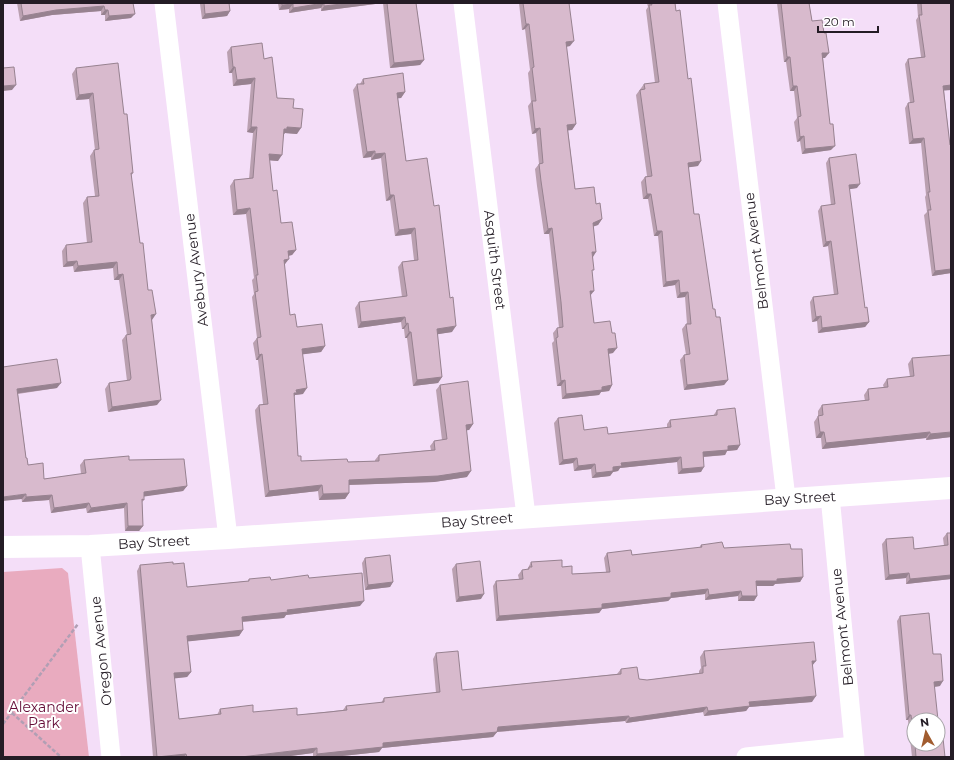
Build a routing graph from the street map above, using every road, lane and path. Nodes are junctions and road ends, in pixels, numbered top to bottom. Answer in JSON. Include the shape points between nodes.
{"nodes":[{"id":1,"x":164,"y":3,"type":"edge"},
{"id":2,"x":463,"y":3,"type":"edge"},
{"id":3,"x":727,"y":3,"type":"edge"},
{"id":4,"x":951,"y":488,"type":"edge"},
{"id":5,"x":830,"y":496,"type":"junction"},
{"id":6,"x":786,"y":498,"type":"junction"},
{"id":7,"x":526,"y":516,"type":"junction"},
{"id":8,"x":228,"y":538,"type":"junction"},
{"id":9,"x":90,"y":546,"type":"junction"},
{"id":10,"x":3,"y":547,"type":"edge"},
{"id":11,"x":81,"y":620,"type":"dead end"},
{"id":12,"x":12,"y":713,"type":"junction"},
{"id":13,"x":3,"y":724,"type":"edge"},
{"id":14,"x":854,"y":751,"type":"edge"},
{"id":15,"x":61,"y":757,"type":"edge"},
{"id":16,"x":111,"y":757,"type":"edge"},
{"id":17,"x":746,"y":757,"type":"edge"}],
"edges":[{"from":1,"to":8,"type":"street","name":"Avebury Avenue"},
{"from":2,"to":7,"type":"street","name":"Asquith Street"},
{"from":3,"to":6,"type":"street","name":"Belmont Avenue"},
{"from":4,"to":5,"type":"main road","name":"Bay Street"},
{"from":5,"to":6,"type":"main road","name":"Bay Street"},
{"from":5,"to":14,"type":"street","name":"Belmont Avenue"},
{"from":6,"to":7,"type":"main road","name":"Bay Street"},
{"from":7,"to":8,"type":"main road","name":"Bay Street"},
{"from":8,"to":9,"type":"main road","name":"Bay Street"},
{"from":9,"to":10,"type":"main road","name":"Bay Street"},
{"from":9,"to":16,"type":"street","name":"Oregon Avenue"},
{"from":11,"to":12,"type":"path"},
{"from":12,"to":13,"type":"path"},
{"from":12,"to":15,"type":"path"},
{"from":14,"to":17,"type":"street"}]}
